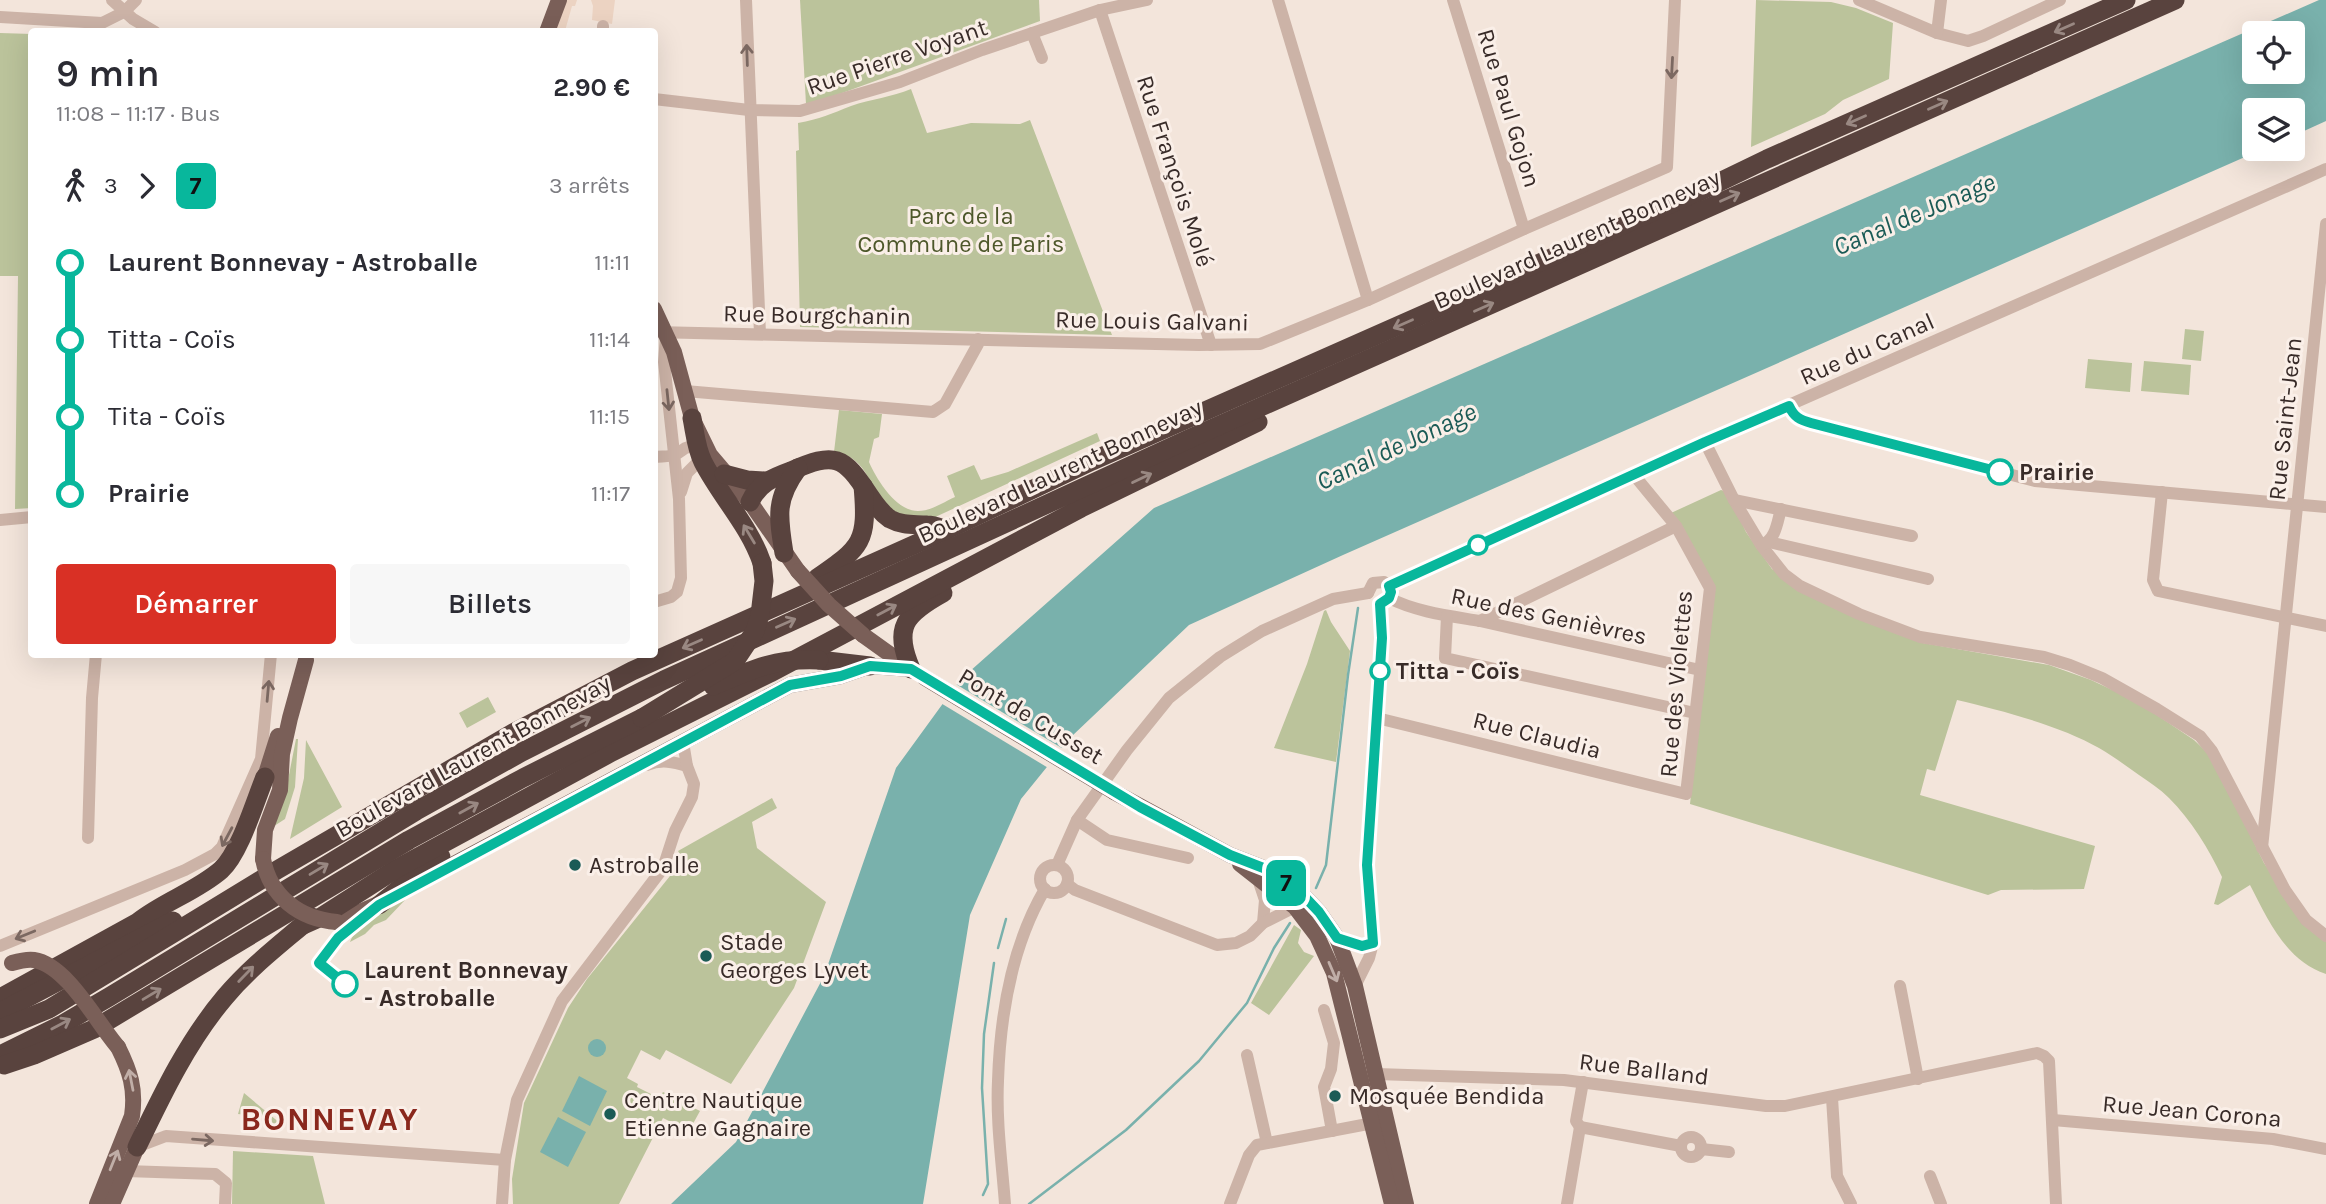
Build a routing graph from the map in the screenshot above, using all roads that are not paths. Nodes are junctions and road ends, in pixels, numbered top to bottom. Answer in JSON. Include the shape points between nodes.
{"nodes":[{"id":1,"x":112,"y":0,"type":"edge"},
{"id":2,"x":136,"y":0,"type":"edge"},
{"id":3,"x":559,"y":0,"type":"edge"},
{"id":4,"x":746,"y":0,"type":"edge"},
{"id":5,"x":1147,"y":0,"type":"edge"},
{"id":6,"x":1278,"y":0,"type":"edge"},
{"id":7,"x":1453,"y":0,"type":"edge"},
{"id":8,"x":1675,"y":0,"type":"edge"},
{"id":9,"x":1859,"y":0,"type":"edge"},
{"id":10,"x":1941,"y":0,"type":"edge"},
{"id":11,"x":2060,"y":0,"type":"edge"},
{"id":12,"x":2126,"y":0,"type":"edge"},
{"id":13,"x":2175,"y":0,"type":"edge"},
{"id":14,"x":1100,"y":10,"type":"junction"},
{"id":15,"x":124,"y":12,"type":"junction"},
{"id":16,"x":0,"y":17,"type":"edge"},
{"id":17,"x":149,"y":28,"type":"edge"},
{"id":18,"x":548,"y":28,"type":"edge"},
{"id":19,"x":1032,"y":33,"type":"junction"},
{"id":20,"x":1937,"y":33,"type":"junction"},
{"id":21,"x":1042,"y":58,"type":"dead end"},
{"id":22,"x":658,"y":99,"type":"edge"},
{"id":23,"x":749,"y":110,"type":"junction"},
{"id":24,"x":2326,"y":169,"type":"edge"},
{"id":25,"x":2326,"y":225,"type":"edge"},
{"id":26,"x":1524,"y":229,"type":"junction"},
{"id":27,"x":1368,"y":300,"type":"junction"},
{"id":28,"x":660,"y":332,"type":"edge"},
{"id":29,"x":760,"y":334,"type":"junction"},
{"id":30,"x":978,"y":339,"type":"junction"},
{"id":31,"x":1211,"y":345,"type":"junction"},
{"id":32,"x":1332,"y":374,"type":"junction"},
{"id":33,"x":685,"y":391,"type":"junction"},
{"id":34,"x":1789,"y":406,"type":"junction"},
{"id":35,"x":692,"y":418,"type":"junction"},
{"id":36,"x":1705,"y":442,"type":"junction"},
{"id":37,"x":700,"y":453,"type":"junction"},
{"id":38,"x":658,"y":458,"type":"edge"},
{"id":39,"x":679,"y":465,"type":"junction"},
{"id":40,"x":798,"y":468,"type":"junction"},
{"id":41,"x":724,"y":474,"type":"junction"},
{"id":42,"x":1634,"y":475,"type":"junction"},
{"id":43,"x":765,"y":481,"type":"junction"},
{"id":44,"x":863,"y":485,"type":"junction"},
{"id":45,"x":2162,"y":492,"type":"junction"},
{"id":46,"x":1734,"y":499,"type":"junction"},
{"id":47,"x":750,"y":502,"type":"junction"},
{"id":48,"x":2298,"y":503,"type":"junction"},
{"id":49,"x":2326,"y":507,"type":"edge"},
{"id":50,"x":1081,"y":508,"type":"junction"},
{"id":51,"x":1781,"y":509,"type":"junction"},
{"id":52,"x":28,"y":517,"type":"edge"},
{"id":53,"x":0,"y":520,"type":"edge"},
{"id":54,"x":1676,"y":526,"type":"junction"},
{"id":55,"x":947,"y":530,"type":"junction"},
{"id":56,"x":1912,"y":536,"type":"dead end"},
{"id":57,"x":1765,"y":544,"type":"junction"},
{"id":58,"x":784,"y":553,"type":"junction"},
{"id":59,"x":1928,"y":579,"type":"dead end"},
{"id":60,"x":1368,"y":593,"type":"junction"},
{"id":61,"x":799,"y":595,"type":"junction"},
{"id":62,"x":1386,"y":596,"type":"junction"},
{"id":63,"x":658,"y":601,"type":"edge"},
{"id":64,"x":1447,"y":616,"type":"junction"},
{"id":65,"x":2286,"y":618,"type":"junction"},
{"id":66,"x":1480,"y":621,"type":"junction"},
{"id":67,"x":2326,"y":626,"type":"edge"},
{"id":68,"x":823,"y":651,"type":"junction"},
{"id":69,"x":96,"y":658,"type":"edge"},
{"id":70,"x":271,"y":658,"type":"edge"},
{"id":71,"x":307,"y":658,"type":"edge"},
{"id":72,"x":307,"y":658,"type":"edge"},
{"id":73,"x":870,"y":666,"type":"junction"},
{"id":74,"x":1700,"y":670,"type":"junction"},
{"id":75,"x":918,"y":674,"type":"junction"},
{"id":76,"x":1695,"y":713,"type":"junction"},
{"id":77,"x":642,"y":718,"type":"junction"},
{"id":78,"x":1377,"y":718,"type":"junction"},
{"id":79,"x":272,"y":729,"type":"junction"},
{"id":80,"x":683,"y":742,"type":"junction"},
{"id":81,"x":687,"y":766,"type":"junction"},
{"id":82,"x":633,"y":769,"type":"junction"},
{"id":83,"x":265,"y":777,"type":"joint"},
{"id":84,"x":1686,"y":794,"type":"joint"},
{"id":85,"x":1077,"y":820,"type":"junction"},
{"id":86,"x":88,"y":838,"type":"dead end"},
{"id":87,"x":409,"y":840,"type":"junction"},
{"id":88,"x":2262,"y":848,"type":"junction"},
{"id":89,"x":1230,"y":855,"type":"junction"},
{"id":90,"x":1188,"y":858,"type":"dead end"},
{"id":91,"x":270,"y":864,"type":"junction"},
{"id":92,"x":1058,"y":865,"type":"junction"},
{"id":93,"x":1258,"y":879,"type":"junction"},
{"id":94,"x":1067,"y":884,"type":"junction"},
{"id":95,"x":1045,"y":889,"type":"junction"},
{"id":96,"x":379,"y":905,"type":"junction"},
{"id":97,"x":1300,"y":906,"type":"junction"},
{"id":98,"x":150,"y":912,"type":"junction"},
{"id":99,"x":1263,"y":923,"type":"junction"},
{"id":100,"x":303,"y":925,"type":"junction"},
{"id":101,"x":2326,"y":936,"type":"edge"},
{"id":102,"x":1337,"y":938,"type":"junction"},
{"id":103,"x":1373,"y":943,"type":"junction"},
{"id":104,"x":0,"y":946,"type":"edge"},
{"id":105,"x":4,"y":966,"type":"edge"},
{"id":106,"x":0,"y":983,"type":"edge"},
{"id":107,"x":1355,"y":986,"type":"junction"},
{"id":108,"x":1900,"y":986,"type":"dead end"},
{"id":109,"x":0,"y":998,"type":"edge"},
{"id":110,"x":1324,"y":1010,"type":"dead end"},
{"id":111,"x":0,"y":1012,"type":"edge"},
{"id":112,"x":0,"y":1030,"type":"edge"},
{"id":113,"x":0,"y":1055,"type":"edge"},
{"id":114,"x":1247,"y":1055,"type":"dead end"},
{"id":115,"x":0,"y":1066,"type":"edge"},
{"id":116,"x":1368,"y":1076,"type":"junction"},
{"id":117,"x":1918,"y":1079,"type":"junction"},
{"id":118,"x":1583,"y":1082,"type":"junction"},
{"id":119,"x":1832,"y":1097,"type":"junction"},
{"id":120,"x":2053,"y":1120,"type":"junction"},
{"id":121,"x":1373,"y":1123,"type":"junction"},
{"id":122,"x":1580,"y":1127,"type":"junction"},
{"id":123,"x":1332,"y":1131,"type":"junction"},
{"id":124,"x":1267,"y":1143,"type":"junction"},
{"id":125,"x":137,"y":1147,"type":"junction"},
{"id":126,"x":2326,"y":1149,"type":"edge"},
{"id":127,"x":1729,"y":1152,"type":"dead end"},
{"id":128,"x":505,"y":1160,"type":"junction"},
{"id":129,"x":126,"y":1171,"type":"junction"},
{"id":130,"x":1930,"y":1176,"type":"dead end"},
{"id":131,"x":1401,"y":1181,"type":"junction"},
{"id":132,"x":1936,"y":1202,"type":"edge"},
{"id":133,"x":97,"y":1204,"type":"edge"},
{"id":134,"x":112,"y":1204,"type":"edge"},
{"id":135,"x":225,"y":1204,"type":"edge"},
{"id":136,"x":502,"y":1204,"type":"edge"},
{"id":137,"x":1005,"y":1204,"type":"edge"},
{"id":138,"x":1230,"y":1204,"type":"edge"},
{"id":139,"x":1392,"y":1204,"type":"edge"},
{"id":140,"x":1406,"y":1204,"type":"edge"},
{"id":141,"x":1567,"y":1204,"type":"edge"},
{"id":142,"x":1851,"y":1204,"type":"edge"},
{"id":143,"x":2056,"y":1204,"type":"edge"}],
"edges":[{"from":1,"to":15,"type":"street"},
{"from":2,"to":15,"type":"street"},
{"from":3,"to":18,"type":"main road"},
{"from":23,"to":4,"type":"street","one_way":true},
{"from":5,"to":14,"type":"street","name":"Rue Pierre Voyant"},
{"from":6,"to":27,"type":"street"},
{"from":7,"to":26,"type":"street","name":"Rue Paul Gojon"},
{"from":8,"to":26,"type":"street","name":"Rue Louis Galvani","one_way":true,"via":[[1667,167]]},
{"from":9,"to":20,"type":"street"},
{"from":10,"to":20,"type":"street"},
{"from":11,"to":20,"type":"street","via":[[1976,39]]},
{"from":12,"to":55,"type":"highway","name":"Boulevard Laurent Bonnevay","one_way":true},
{"from":32,"to":13,"type":"highway","name":"Boulevard Laurent Bonnevay","one_way":true},
{"from":14,"to":19,"type":"street","name":"Rue Pierre Voyant"},
{"from":14,"to":31,"type":"street","name":"Rue François Molé"},
{"from":15,"to":16,"type":"street","via":[[102,23]]},
{"from":15,"to":17,"type":"street"},
{"from":19,"to":21,"type":"street"},
{"from":19,"to":23,"type":"street","name":"Rue Pierre Voyant","via":[[901,82],[817,107]]},
{"from":22,"to":23,"type":"street","name":"Rue Pierre Voyant"},
{"from":23,"to":29,"type":"street"},
{"from":24,"to":34,"type":"street","name":"Rue du Canal"},
{"from":25,"to":48,"type":"street","name":"Rue Saint-Jean"},
{"from":26,"to":27,"type":"street","name":"Rue Louis Galvani"},
{"from":27,"to":31,"type":"street","name":"Rue Louis Galvani","via":[[1260,344]]},
{"from":28,"to":29,"type":"street","name":"Rue Bourgchanin"},
{"from":28,"to":33,"type":"main road","name":"Pont de Cusset","via":[[674,352]]},
{"from":28,"to":39,"type":"street","one_way":true},
{"from":29,"to":30,"type":"street","name":"Rue Bourgchanin"},
{"from":30,"to":31,"type":"street","name":"Rue Louis Galvani"},
{"from":30,"to":33,"type":"street","via":[[946,404],[933,412]]},
{"from":50,"to":32,"type":"highway","one_way":true,"via":[[1298,403]]},
{"from":113,"to":32,"type":"highway","name":"Boulevard Laurent Bonnevay","one_way":true,"via":[[63,1024],[405,817],[522,752],[737,645]]},
{"from":33,"to":35,"type":"main road","name":"Pont de Cusset"},
{"from":34,"to":36,"type":"street","name":"Rue du Canal"},
{"from":34,"to":45,"type":"street","via":[[1793,414],[1811,423],[2035,481]]},
{"from":35,"to":37,"type":"highway"},
{"from":35,"to":41,"type":"main road","name":"Pont de Cusset"},
{"from":36,"to":42,"type":"street","name":"Rue du Canal"},
{"from":36,"to":46,"type":"street"},
{"from":37,"to":39,"type":"street"},
{"from":37,"to":39,"type":"street","via":[[690,446],[681,449]]},
{"from":77,"to":37,"type":"highway","one_way":true,"bridge":true,"via":[[736,660],[760,615],[762,563],[755,543]]},
{"from":38,"to":39,"type":"street"},
{"from":39,"to":63,"type":"street","via":[[681,578],[677,592]]},
{"from":40,"to":43,"type":"highway"},
{"from":40,"to":44,"type":"highway","via":[[821,460],[837,461],[853,470]]},
{"from":40,"to":58,"type":"highway","via":[[780,500]]},
{"from":41,"to":43,"type":"highway"},
{"from":41,"to":47,"type":"main road","name":"Pont de Cusset"},
{"from":42,"to":54,"type":"street","name":"Rue des Violettes"},
{"from":42,"to":62,"type":"street","name":"Rue du Canal"},
{"from":43,"to":47,"type":"highway"},
{"from":44,"to":55,"type":"highway","via":[[892,520]]},
{"from":44,"to":61,"type":"highway","via":[[865,520],[860,542]]},
{"from":45,"to":48,"type":"street"},
{"from":45,"to":65,"type":"street","via":[[2153,580],[2158,591]]},
{"from":46,"to":51,"type":"street"},
{"from":46,"to":57,"type":"street"},
{"from":47,"to":58,"type":"main road","name":"Pont de Cusset"},
{"from":48,"to":49,"type":"street"},
{"from":48,"to":65,"type":"street","name":"Rue Saint-Jean"},
{"from":68,"to":50,"type":"highway","one_way":true},
{"from":50,"to":75,"type":"highway","via":[[1068,524],[926,603],[905,623],[904,654]]},
{"from":51,"to":56,"type":"street"},
{"from":51,"to":57,"type":"street","via":[[1774,535]]},
{"from":52,"to":53,"type":"street"},
{"from":54,"to":66,"type":"street"},
{"from":54,"to":74,"type":"street","name":"Rue des Violettes","via":[[1710,588]]},
{"from":55,"to":61,"type":"highway","name":"Boulevard Laurent Bonnevay"},
{"from":57,"to":59,"type":"street"},
{"from":57,"to":88,"type":"street","via":[[1784,574],[1800,586],[1859,614],[1920,637],[2045,657],[2102,678],[2157,709],[2200,736],[2212,751]]},
{"from":58,"to":75,"type":"main road","name":"Pont de Cusset","bridge":true,"via":[[829,605]]},
{"from":60,"to":62,"type":"street","via":[[1375,603]]},
{"from":60,"to":62,"type":"street","name":"Rue du Canal","via":[[1373,583],[1384,582]]},
{"from":60,"to":85,"type":"street","via":[[1333,599],[1262,631],[1220,657],[1169,698]]},
{"from":61,"to":91,"type":"highway","name":"Boulevard Laurent Bonnevay","one_way":true,"via":[[632,671]]},
{"from":62,"to":64,"type":"street","name":"Rue des Genièvres"},
{"from":62,"to":78,"type":"street"},
{"from":64,"to":66,"type":"street","name":"Rue des Genièvres"},
{"from":64,"to":76,"type":"street","via":[[1445,658]]},
{"from":65,"to":67,"type":"street"},
{"from":65,"to":88,"type":"street","name":"Rue Saint-Jean"},
{"from":66,"to":74,"type":"street","name":"Rue des Genièvres"},
{"from":68,"to":73,"type":"highway"},
{"from":68,"to":77,"type":"highway","bridge":true,"via":[[769,663]]},
{"from":68,"to":96,"type":"highway","via":[[471,839],[427,866]]},
{"from":68,"to":100,"type":"highway","via":[[612,752]]},
{"from":69,"to":86,"type":"street"},
{"from":79,"to":70,"type":"street","one_way":true},
{"from":71,"to":91,"type":"main road","via":[[290,718],[279,790],[265,830]]},
{"from":72,"to":79,"type":"main road"},
{"from":73,"to":75,"type":"main road"},
{"from":73,"to":80,"type":"main road","via":[[790,685]]},
{"from":74,"to":76,"type":"street","name":"Rue des Violettes"},
{"from":75,"to":89,"type":"main road","name":"Pont de Cusset","bridge":true,"via":[[1114,792]]},
{"from":76,"to":84,"type":"street","name":"Rue des Violettes"},
{"from":87,"to":77,"type":"highway","one_way":true},
{"from":78,"to":84,"type":"street","name":"Rue Claudia"},
{"from":78,"to":103,"type":"street","via":[[1367,865]]},
{"from":79,"to":83,"type":"main road"},
{"from":79,"to":104,"type":"street","one_way":true,"via":[[227,838],[215,855]]},
{"from":80,"to":81,"type":"street"},
{"from":80,"to":82,"type":"main road"},
{"from":81,"to":82,"type":"street","via":[[654,762]]},
{"from":81,"to":128,"type":"street","via":[[694,784],[692,797],[663,868],[562,1001],[517,1100]]},
{"from":82,"to":96,"type":"main road"},
{"from":83,"to":98,"type":"highway","via":[[232,857],[221,870]]},
{"from":85,"to":90,"type":"street","via":[[1107,840]]},
{"from":85,"to":92,"type":"street"},
{"from":87,"to":100,"type":"highway"},
{"from":115,"to":87,"type":"highway","one_way":true,"via":[[94,1028]]},
{"from":88,"to":101,"type":"street","via":[[2305,920]]},
{"from":89,"to":93,"type":"main road"},
{"from":89,"to":97,"type":"main road","via":[[1266,869]]},
{"from":91,"to":96,"type":"main road","bridge":true,"via":[[265,870],[274,888],[288,904],[316,918],[337,922]]},
{"from":91,"to":111,"type":"highway","via":[[190,912]]},
{"from":91,"to":112,"type":"highway","name":"Boulevard Laurent Bonnevay","via":[[49,1009]]},
{"from":92,"to":94,"type":"street","via":[[1068,875]]},
{"from":92,"to":95,"type":"street","via":[[1042,872]]},
{"from":93,"to":97,"type":"main road"},
{"from":93,"to":99,"type":"street","via":[[1265,900]]},
{"from":94,"to":95,"type":"street","via":[[1057,892]]},
{"from":94,"to":99,"type":"street","via":[[1217,945],[1236,943]]},
{"from":95,"to":137,"type":"street","via":[[1017,956],[1004,1017],[998,1081]]},
{"from":97,"to":99,"type":"street"},
{"from":97,"to":102,"type":"main road","via":[[1319,912]]},
{"from":97,"to":116,"type":"main road","one_way":true,"via":[[1334,973]]},
{"from":98,"to":106,"type":"highway"},
{"from":98,"to":109,"type":"highway"},
{"from":125,"to":100,"type":"highway","one_way":true,"via":[[175,1069],[223,998]]},
{"from":102,"to":103,"type":"street","via":[[1362,946]]},
{"from":102,"to":107,"type":"main road"},
{"from":103,"to":107,"type":"street"},
{"from":133,"to":105,"type":"main road","one_way":true,"bridge":true,"via":[[132,1116],[130,1071],[118,1047],[51,966],[33,960]]},
{"from":107,"to":116,"type":"main road"},
{"from":108,"to":117,"type":"street"},
{"from":110,"to":123,"type":"street","via":[[1334,1043],[1324,1087]]},
{"from":114,"to":124,"type":"street"},
{"from":116,"to":118,"type":"street","name":"Rue Balland"},
{"from":116,"to":121,"type":"main road"},
{"from":116,"to":131,"type":"main road"},
{"from":117,"to":119,"type":"street","name":"Rue Balland"},
{"from":117,"to":120,"type":"street","name":"Rue Balland","via":[[2038,1053],[2049,1062]]},
{"from":118,"to":119,"type":"street","name":"Rue Balland","via":[[1766,1106]]},
{"from":118,"to":122,"type":"street","via":[[1576,1121]]},
{"from":119,"to":142,"type":"street","via":[[1837,1176]]},
{"from":120,"to":126,"type":"street","name":"Rue Jean Corona","via":[[2273,1139]]},
{"from":120,"to":143,"type":"street"},
{"from":121,"to":123,"type":"street"},
{"from":121,"to":131,"type":"main road","via":[[1382,1128],[1392,1169]]},
{"from":121,"to":139,"type":"main road"},
{"from":122,"to":127,"type":"street","via":[[1681,1146],[1691,1137],[1700,1149]]},
{"from":122,"to":141,"type":"street"},
{"from":123,"to":124,"type":"street"},
{"from":124,"to":138,"type":"street","via":[[1257,1145],[1250,1155]]},
{"from":125,"to":128,"type":"street","one_way":true,"via":[[166,1136]]},
{"from":125,"to":129,"type":"main road"},
{"from":128,"to":136,"type":"street"},
{"from":129,"to":134,"type":"main road"},
{"from":129,"to":135,"type":"street","via":[[215,1174],[226,1184]]},
{"from":130,"to":132,"type":"street"},
{"from":131,"to":140,"type":"main road"}]}
